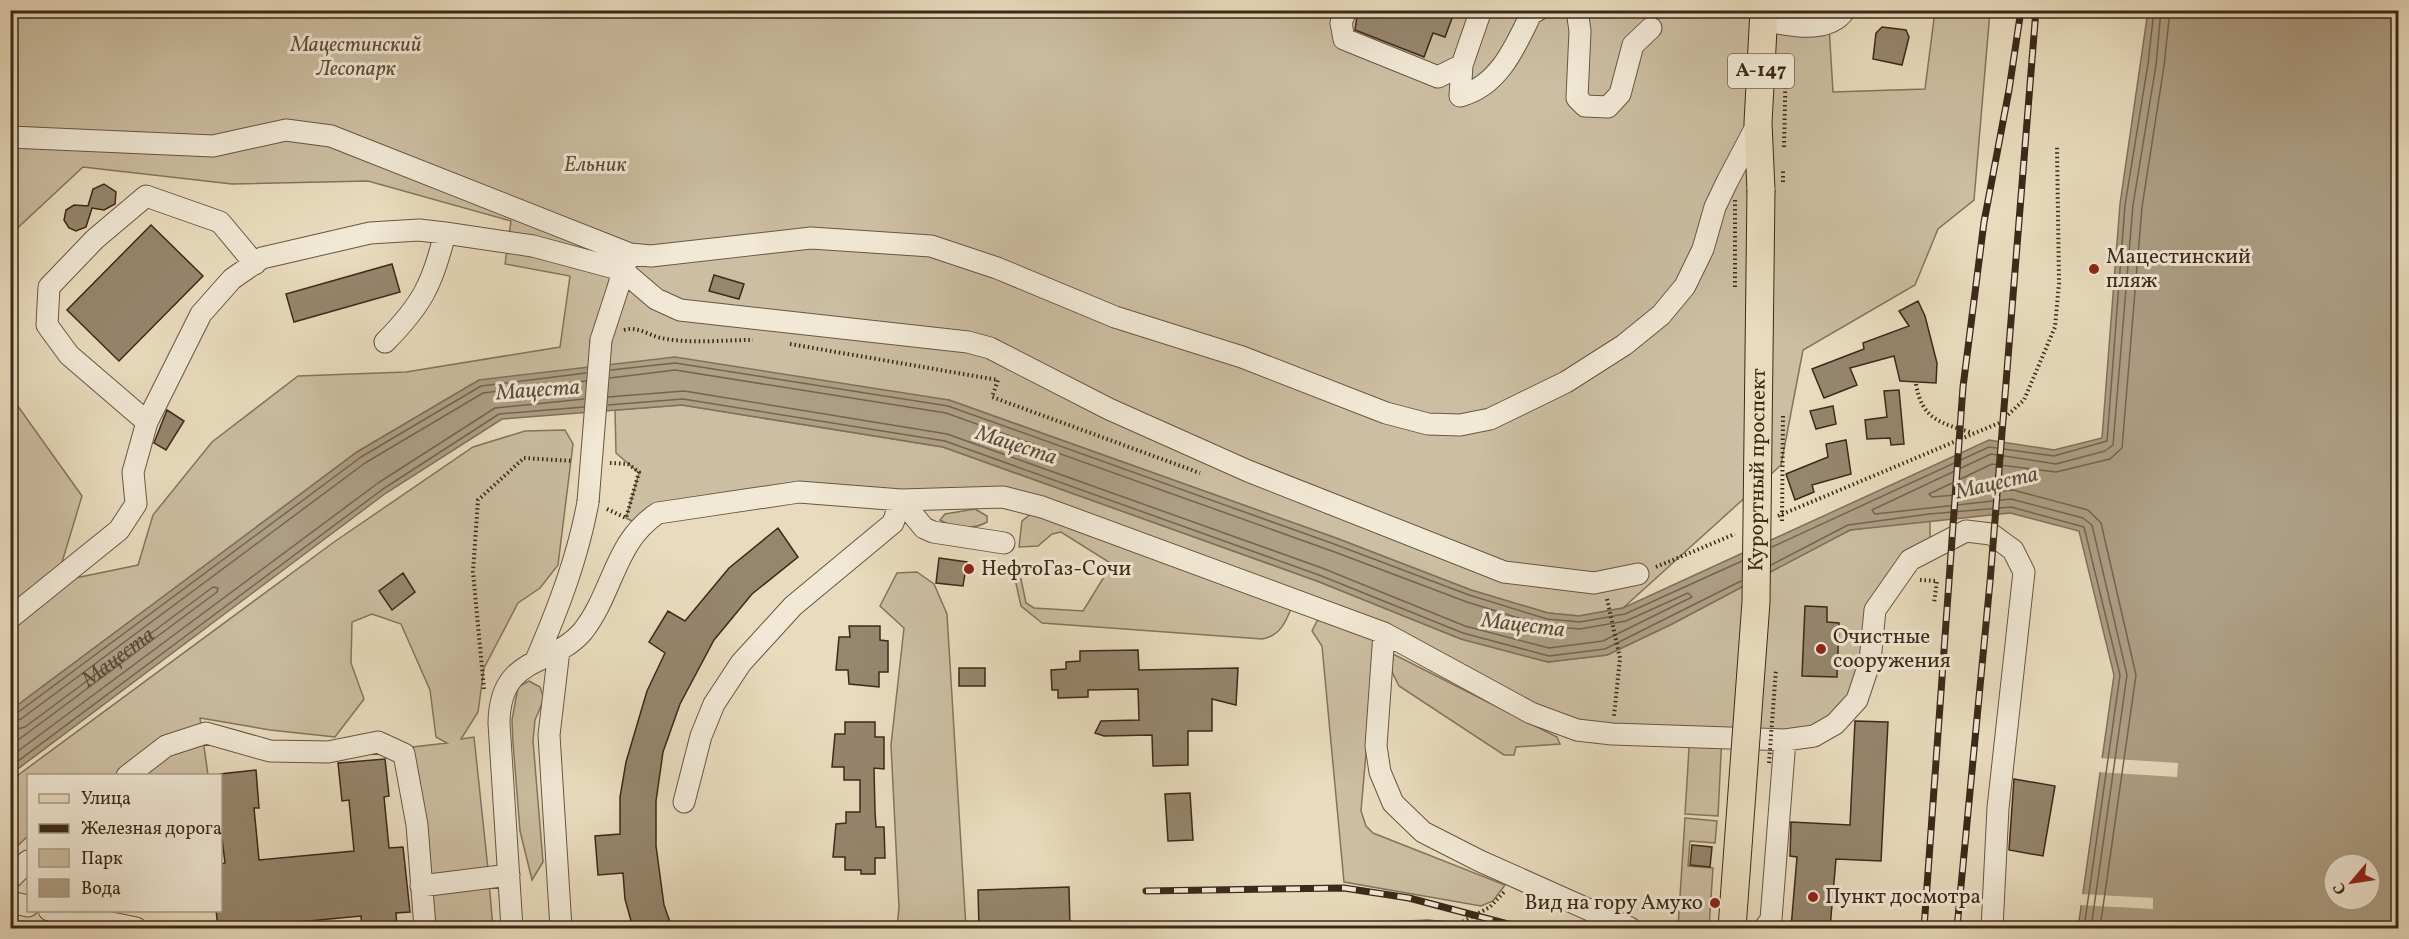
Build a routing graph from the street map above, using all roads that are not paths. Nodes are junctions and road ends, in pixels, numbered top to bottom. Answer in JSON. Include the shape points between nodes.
{"nodes":[{"id":1,"x":1346,"y":10,"type":"edge"},
{"id":2,"x":1481,"y":10,"type":"edge"},
{"id":3,"x":1538,"y":10,"type":"edge"},
{"id":4,"x":1577,"y":10,"type":"edge"},
{"id":5,"x":1845,"y":10,"type":"edge"},
{"id":6,"x":1772,"y":18,"type":"edge"},
{"id":7,"x":1651,"y":28,"type":"dead end"},
{"id":8,"x":1462,"y":65,"type":"junction"},
{"id":9,"x":1758,"y":123,"type":"junction"},
{"id":10,"x":10,"y":138,"type":"edge"},
{"id":11,"x":445,"y":233,"type":"junction"},
{"id":12,"x":626,"y":262,"type":"junction"},
{"id":13,"x":255,"y":264,"type":"junction"},
{"id":14,"x":385,"y":342,"type":"dead end"},
{"id":15,"x":147,"y":422,"type":"junction"},
{"id":16,"x":901,"y":500,"type":"junction"},
{"id":17,"x":1004,"y":543,"type":"dead end"},
{"id":18,"x":1638,"y":574,"type":"road end"},
{"id":19,"x":10,"y":618,"type":"edge"},
{"id":20,"x":1384,"y":641,"type":"junction"},
{"id":21,"x":559,"y":650,"type":"junction"},
{"id":22,"x":536,"y":660,"type":"junction"},
{"id":23,"x":1785,"y":740,"type":"junction"},
{"id":24,"x":130,"y":774,"type":"edge"},
{"id":25,"x":684,"y":802,"type":"dead end"},
{"id":26,"x":27,"y":862,"type":"edge"},
{"id":27,"x":509,"y":875,"type":"junction"},
{"id":28,"x":10,"y":879,"type":"edge"},
{"id":29,"x":422,"y":886,"type":"junction"},
{"id":30,"x":10,"y":902,"type":"edge"},
{"id":31,"x":27,"y":906,"type":"edge"},
{"id":32,"x":59,"y":912,"type":"edge"},
{"id":33,"x":136,"y":928,"type":"edge"},
{"id":34,"x":425,"y":928,"type":"edge"},
{"id":35,"x":512,"y":928,"type":"edge"},
{"id":36,"x":561,"y":928,"type":"edge"},
{"id":37,"x":1630,"y":928,"type":"edge"},
{"id":38,"x":1732,"y":928,"type":"edge"},
{"id":39,"x":1765,"y":928,"type":"edge"},
{"id":40,"x":1992,"y":928,"type":"edge"}],
"edges":[{"from":1,"to":8,"type":"street","via":[[1341,23],[1344,39],[1438,77]]},
{"from":2,"to":8,"type":"street"},
{"from":3,"to":8,"type":"street","via":[[1531,14],[1499,72],[1476,92],[1460,96]]},
{"from":4,"to":7,"type":"street","via":[[1577,98],[1585,106],[1608,107],[1620,94],[1633,45]]},
{"from":5,"to":6,"type":"street","via":[[1840,17],[1817,26]]},
{"from":6,"to":9,"type":"main road","name":"Курортный проспект","number":"А-147"},
{"from":9,"to":12,"type":"street","via":[[1726,182],[1703,249],[1685,286],[1661,315],[1624,345],[1566,382],[1490,419],[1460,425],[1428,424],[1386,413],[1242,357],[1115,317],[997,268],[931,246],[811,238]]},
{"from":9,"to":38,"type":"main road","name":"Курортный проспект","number":"А-147","bridge":true,"via":[[1761,190],[1756,602]]},
{"from":10,"to":12,"type":"street","via":[[213,146],[286,130],[331,136]]},
{"from":11,"to":12,"type":"street"},
{"from":11,"to":13,"type":"street","via":[[370,233],[262,258]]},
{"from":11,"to":14,"type":"street","via":[[436,268],[413,314]]},
{"from":12,"to":18,"type":"street","via":[[656,299],[680,310],[968,342],[990,348],[1109,409],[1248,471],[1504,572],[1594,583]]},
{"from":12,"to":22,"type":"street","bridge":true,"via":[[609,338],[595,504]]},
{"from":13,"to":15,"type":"street","via":[[232,279],[201,314]]},
{"from":13,"to":15,"type":"street","via":[[220,222],[146,196],[95,239],[49,287],[47,325],[69,355]]},
{"from":15,"to":19,"type":"street","via":[[133,472],[136,504],[119,530]]},
{"from":16,"to":17,"type":"street","via":[[924,528],[933,532]]},
{"from":16,"to":20,"type":"street","via":[[1003,497],[1042,507]]},
{"from":16,"to":21,"type":"street","via":[[799,492],[658,513],[640,525],[628,542],[607,592],[581,632]]},
{"from":16,"to":25,"type":"street","via":[[893,523],[793,606],[741,663],[700,736]]},
{"from":20,"to":23,"type":"street","via":[[1531,713],[1577,730]]},
{"from":20,"to":37,"type":"street","via":[[1376,746],[1380,772],[1393,802],[1423,832]]},
{"from":21,"to":22,"type":"street"},
{"from":21,"to":36,"type":"street","via":[[549,735]]},
{"from":22,"to":27,"type":"street","via":[[508,685],[499,710]]},
{"from":23,"to":39,"type":"street","via":[[1771,919]]},
{"from":23,"to":40,"type":"street","via":[[1814,736],[1835,724],[1857,700],[1870,662],[1875,610],[1910,560],[1966,531],[1991,534],[2013,550],[2024,572],[1998,808]]},
{"from":24,"to":29,"type":"street","via":[[166,746],[206,733],[270,751],[328,752],[378,742],[405,754]]},
{"from":26,"to":28,"type":"street"},
{"from":27,"to":29,"type":"street"},
{"from":27,"to":35,"type":"street"},
{"from":29,"to":34,"type":"street"},
{"from":30,"to":31,"type":"street"},
{"from":32,"to":33,"type":"street"}]}
